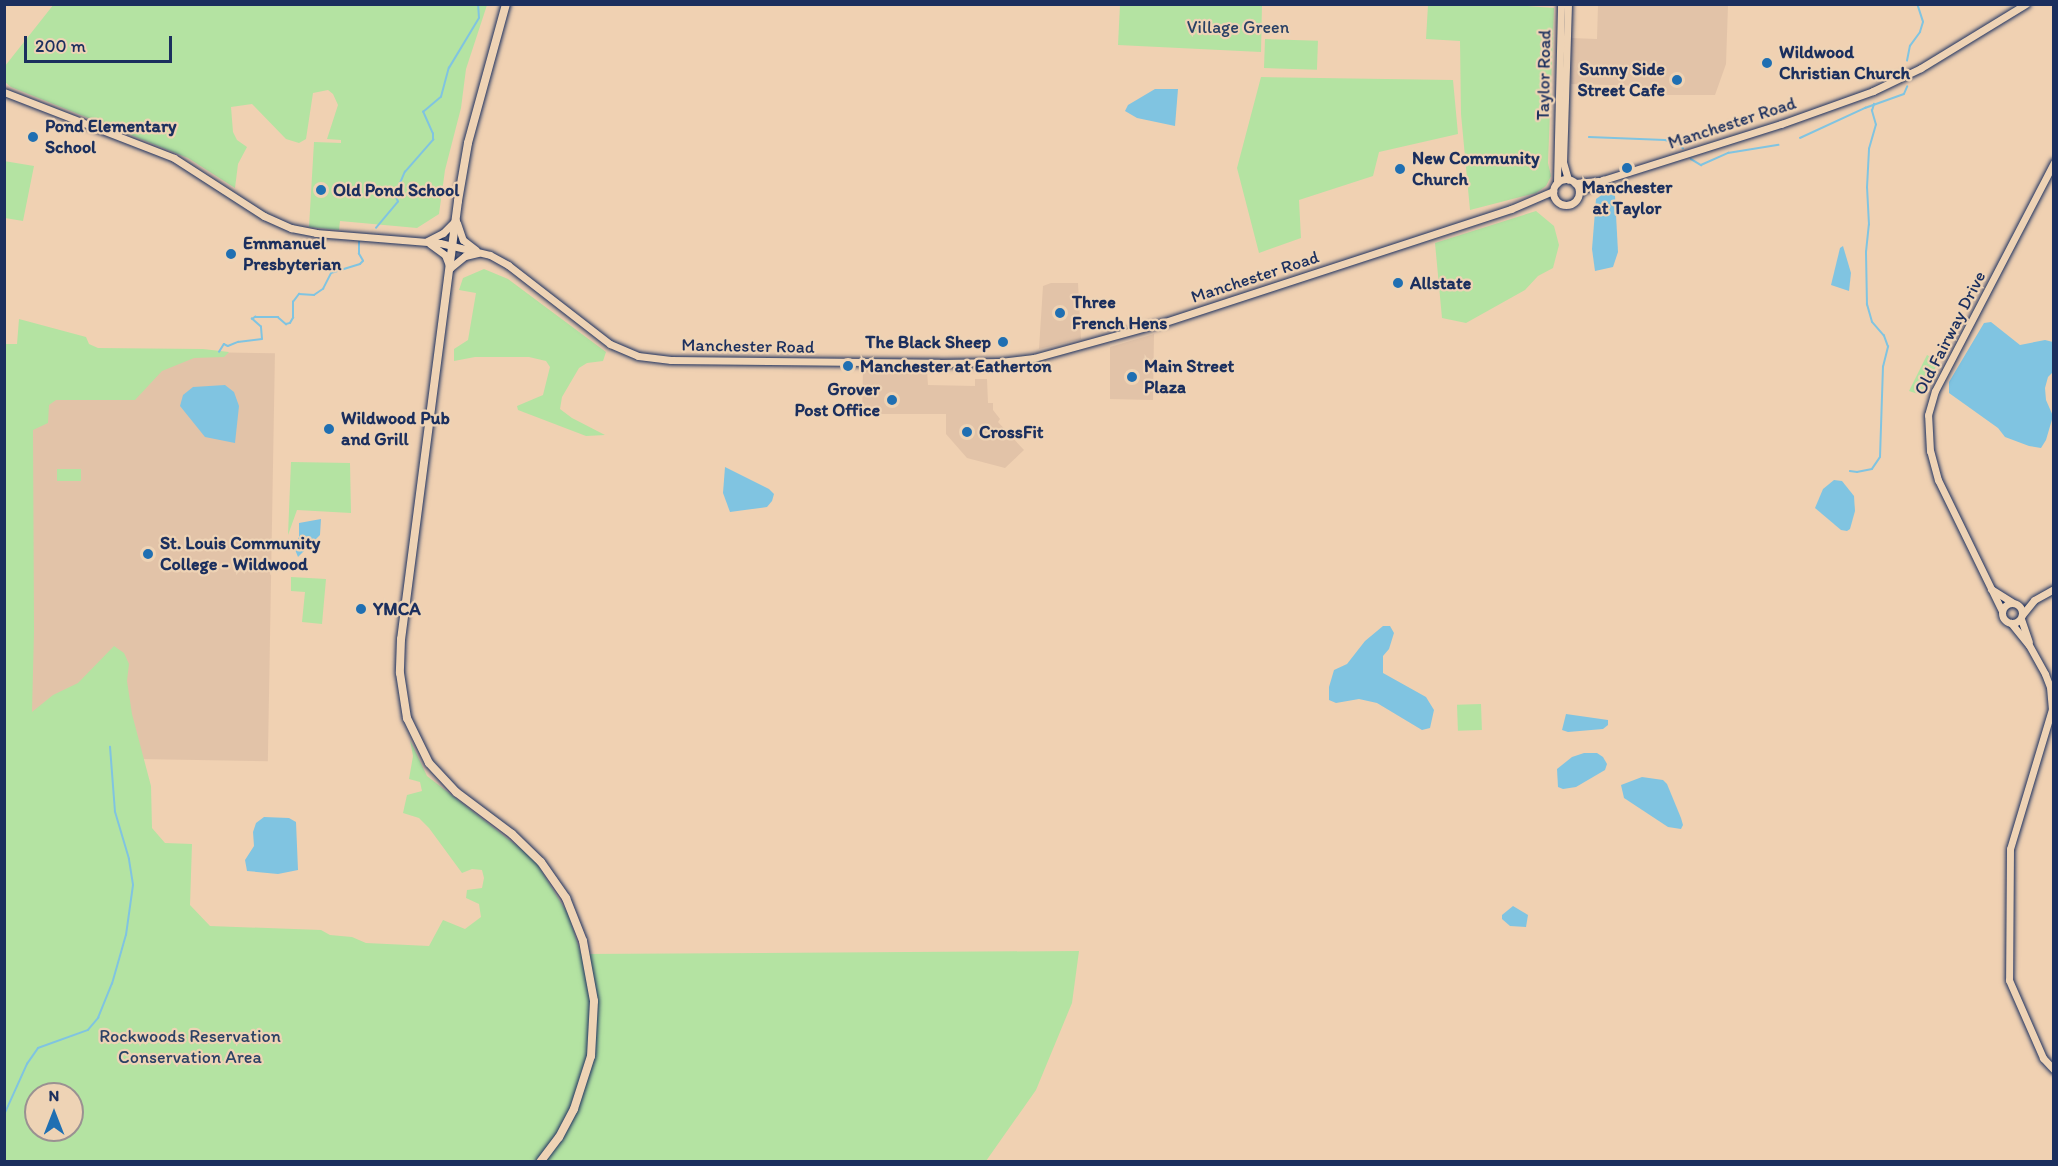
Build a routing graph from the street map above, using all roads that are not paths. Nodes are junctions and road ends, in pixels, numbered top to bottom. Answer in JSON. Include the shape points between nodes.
{"nodes":[{"id":1,"x":501,"y":4,"type":"edge"},
{"id":2,"x":506,"y":4,"type":"edge"},
{"id":3,"x":1561,"y":4,"type":"edge"},
{"id":4,"x":1568,"y":4,"type":"edge"},
{"id":5,"x":2026,"y":4,"type":"edge"},
{"id":6,"x":498,"y":27,"type":"junction"},
{"id":7,"x":4,"y":92,"type":"edge"},
{"id":8,"x":2054,"y":162,"type":"edge"},
{"id":9,"x":1603,"y":180,"type":"junction"},
{"id":10,"x":1572,"y":181,"type":"junction"},
{"id":11,"x":1557,"y":183,"type":"junction"},
{"id":12,"x":1553,"y":191,"type":"junction"},
{"id":13,"x":1579,"y":192,"type":"junction"},
{"id":14,"x":1556,"y":200,"type":"junction"},
{"id":15,"x":1533,"y":202,"type":"junction"},
{"id":16,"x":456,"y":220,"type":"junction"},
{"id":17,"x":426,"y":242,"type":"junction"},
{"id":18,"x":452,"y":246,"type":"junction"},
{"id":19,"x":480,"y":253,"type":"junction"},
{"id":20,"x":450,"y":268,"type":"junction"},
{"id":21,"x":2054,"y":589,"type":"edge"},
{"id":22,"x":1991,"y":590,"type":"junction"},
{"id":23,"x":2034,"y":600,"type":"junction"},
{"id":24,"x":2014,"y":603,"type":"junction"},
{"id":25,"x":2002,"y":611,"type":"junction"},
{"id":26,"x":2021,"y":617,"type":"junction"},
{"id":27,"x":2011,"y":623,"type":"junction"},
{"id":28,"x":2029,"y":645,"type":"junction"},
{"id":29,"x":2054,"y":1070,"type":"edge"},
{"id":30,"x":540,"y":1161,"type":"edge"}],
"edges":[{"from":1,"to":6,"type":"main road"},
{"from":2,"to":6,"type":"main road"},
{"from":3,"to":11,"type":"street","name":"Taylor Road"},
{"from":4,"to":10,"type":"street","name":"Taylor Road","via":[[1563,162]]},
{"from":5,"to":9,"type":"street","name":"Manchester Road","via":[[1922,68],[1873,91]]},
{"from":6,"to":16,"type":"main road","via":[[468,143]]},
{"from":7,"to":17,"type":"street","name":"Manchester Road","via":[[174,158],[281,224],[316,233]]},
{"from":8,"to":22,"type":"street","name":"Old Fairway Drive","via":[[1935,391],[1928,415],[1929,451],[1938,480]]},
{"from":9,"to":10,"type":"street","name":"Manchester Road"},
{"from":9,"to":13,"type":"street","name":"Manchester Road"},
{"from":10,"to":11,"type":"street"},
{"from":10,"to":13,"type":"street"},
{"from":11,"to":12,"type":"street"},
{"from":12,"to":14,"type":"street"},
{"from":12,"to":15,"type":"street","name":"Manchester Road"},
{"from":13,"to":14,"type":"street","via":[[1571,205],[1564,206]]},
{"from":14,"to":15,"type":"street","name":"Manchester Road"},
{"from":15,"to":19,"type":"street","name":"Manchester Road","via":[[1061,353],[989,363],[710,361],[638,356],[610,344],[508,266]]},
{"from":16,"to":17,"type":"street"},
{"from":16,"to":18,"type":"main road"},
{"from":16,"to":19,"type":"street","via":[[463,240]]},
{"from":17,"to":18,"type":"street","name":"Manchester Road"},
{"from":17,"to":20,"type":"street","via":[[442,252]]},
{"from":18,"to":19,"type":"street","name":"Manchester Road"},
{"from":18,"to":20,"type":"main road"},
{"from":19,"to":20,"type":"street","via":[[465,256]]},
{"from":20,"to":30,"type":"main road","via":[[401,639],[400,685],[407,718],[429,763],[456,792],[513,834],[541,862],[566,898],[583,940],[594,1001],[591,1056],[574,1109]]},
{"from":21,"to":23,"type":"street"},
{"from":22,"to":24,"type":"street"},
{"from":22,"to":25,"type":"street","name":"Old Fairway Drive"},
{"from":23,"to":24,"type":"street"},
{"from":23,"to":26,"type":"street"},
{"from":24,"to":25,"type":"street","via":[[2005,605]]},
{"from":24,"to":26,"type":"street","name":"Old Fairway Drive","via":[[2021,608]]},
{"from":25,"to":27,"type":"street","name":"Old Fairway Drive","via":[[2003,618]]},
{"from":26,"to":27,"type":"street"},
{"from":26,"to":28,"type":"street","name":"Old Fairway Drive"},
{"from":27,"to":28,"type":"street","name":"Old Fairway Drive"},
{"from":28,"to":29,"type":"street","name":"Old Fairway Drive","via":[[2050,687],[2052,709],[2010,849],[2009,980],[2043,1058]]}]}
